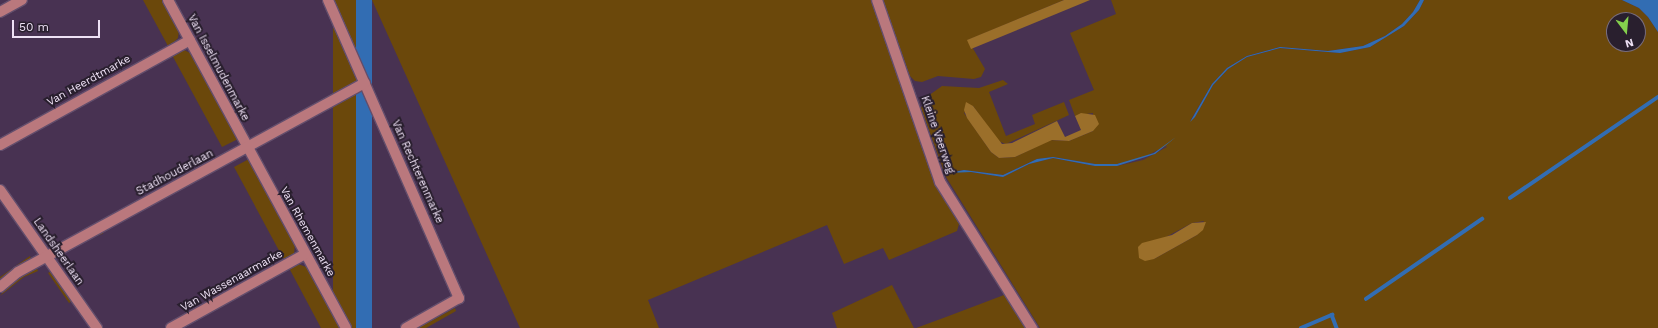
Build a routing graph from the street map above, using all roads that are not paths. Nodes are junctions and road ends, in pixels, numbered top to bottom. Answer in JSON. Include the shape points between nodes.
{"nodes":[{"id":1,"x":22,"y":0,"type":"edge"},
{"id":2,"x":168,"y":0,"type":"edge"},
{"id":3,"x":328,"y":0,"type":"edge"},
{"id":4,"x":877,"y":0,"type":"edge"},
{"id":5,"x":8,"y":4,"type":"edge"},
{"id":6,"x":0,"y":12,"type":"edge"},
{"id":7,"x":190,"y":40,"type":"junction"},
{"id":8,"x":365,"y":84,"type":"junction"},
{"id":9,"x":0,"y":145,"type":"edge"},
{"id":10,"x":247,"y":148,"type":"junction"},
{"id":11,"x":0,"y":190,"type":"edge"},
{"id":12,"x":305,"y":254,"type":"junction"},
{"id":13,"x":46,"y":256,"type":"junction"},
{"id":14,"x":0,"y":287,"type":"edge"},
{"id":15,"x":98,"y":328,"type":"edge"},
{"id":16,"x":171,"y":328,"type":"edge"},
{"id":17,"x":346,"y":328,"type":"edge"},
{"id":18,"x":406,"y":328,"type":"edge"},
{"id":19,"x":1032,"y":328,"type":"edge"}],
"edges":[{"from":1,"to":5,"type":"street"},
{"from":2,"to":7,"type":"street","name":"Van Isselmudenmarke"},
{"from":3,"to":8,"type":"street","name":"Van Rechterenmarke"},
{"from":4,"to":19,"type":"street","name":"Kleine Veerweg","via":[[940,182]]},
{"from":5,"to":6,"type":"street"},
{"from":7,"to":9,"type":"street","name":"Van Heerdtmarke"},
{"from":7,"to":10,"type":"street","name":"Van Isselmudenmarke"},
{"from":8,"to":10,"type":"street","name":"Stadhouderlaan"},
{"from":8,"to":18,"type":"street","name":"Van Rechterenmarke","via":[[460,298]]},
{"from":10,"to":12,"type":"street","name":"Van Rhemenmarke"},
{"from":10,"to":13,"type":"street","name":"Stadhouderlaan"},
{"from":11,"to":13,"type":"street","name":"Landsheerlaan"},
{"from":12,"to":16,"type":"street","name":"Van Wassenaarmarke"},
{"from":12,"to":17,"type":"street","name":"Van Rhemenmarke"},
{"from":13,"to":14,"type":"street","name":"Stadhouderlaan","via":[[18,272]]},
{"from":13,"to":15,"type":"street","name":"Landsheerlaan"}]}
